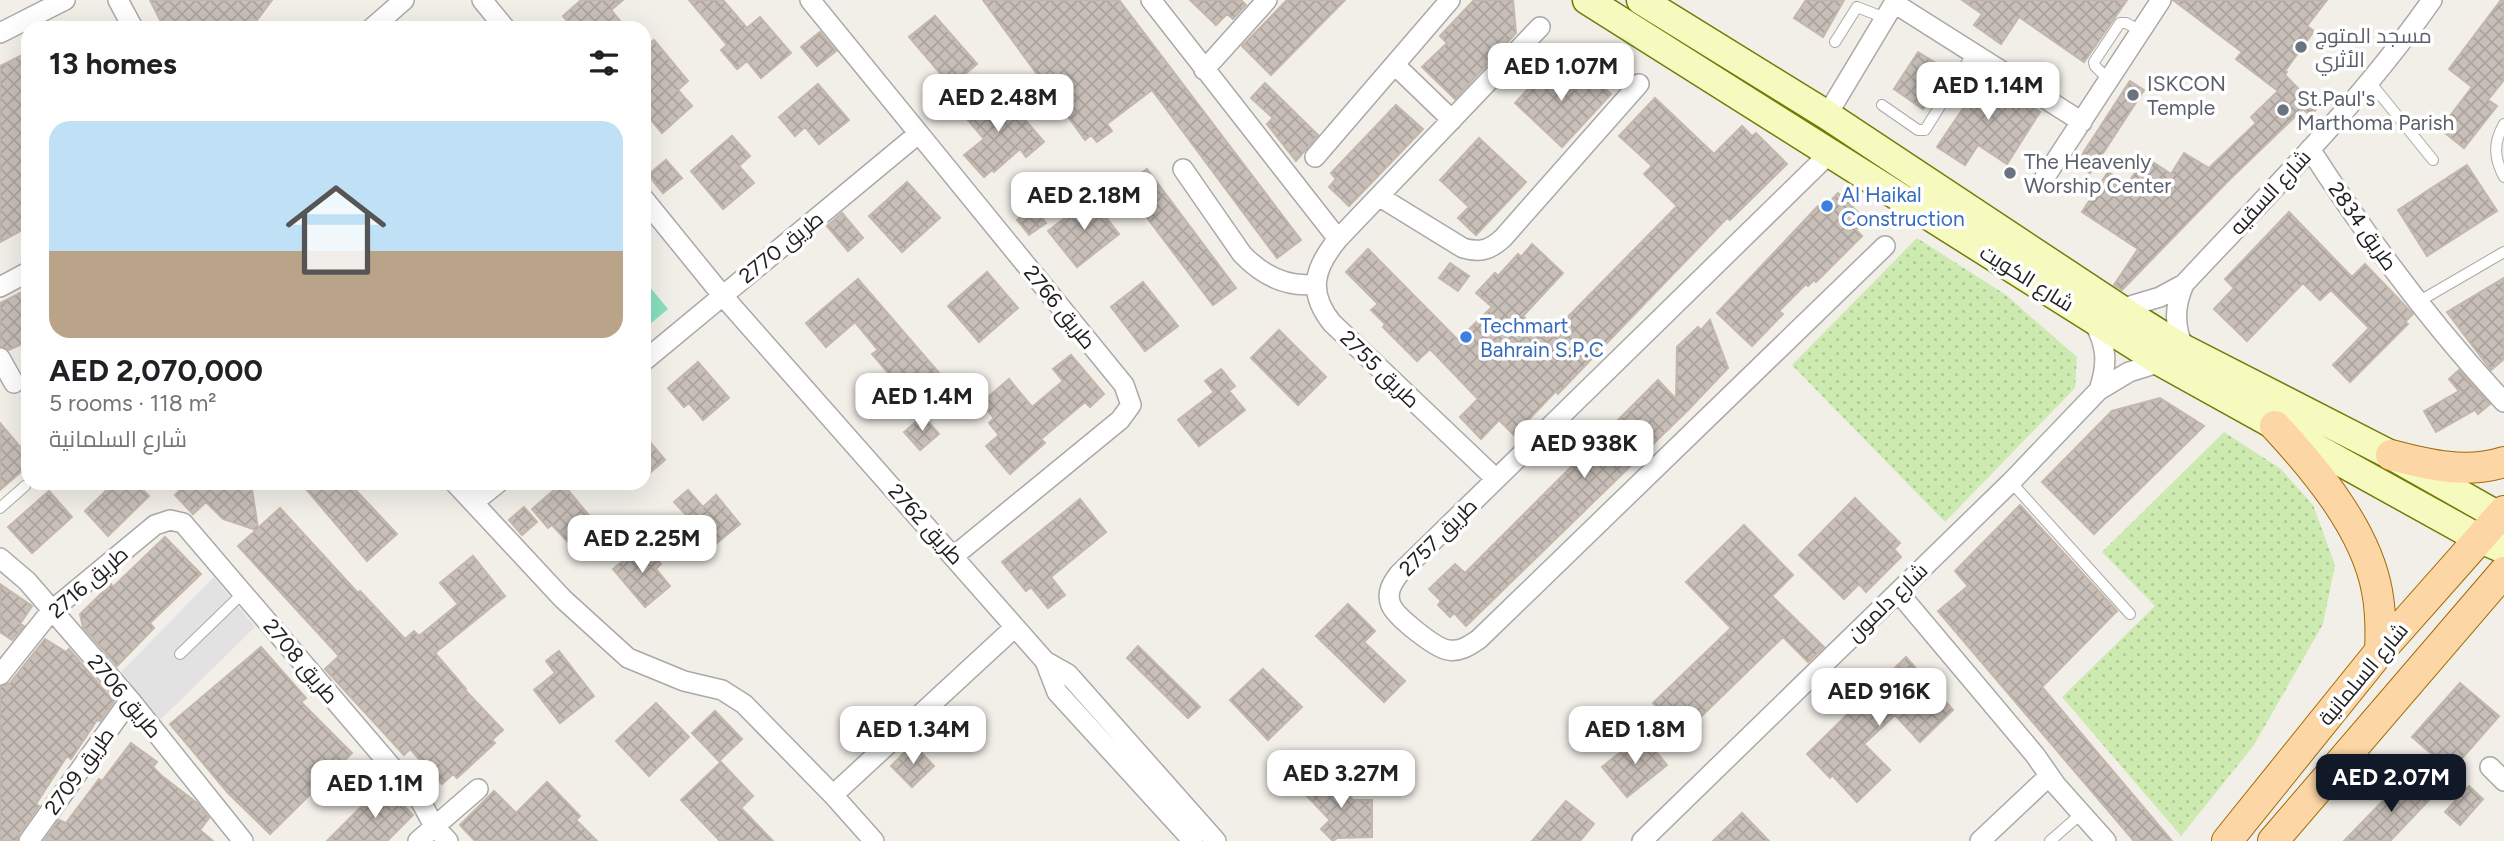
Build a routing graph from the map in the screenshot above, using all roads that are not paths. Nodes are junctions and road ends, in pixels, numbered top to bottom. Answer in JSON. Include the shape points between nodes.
{"nodes":[{"id":1,"x":65,"y":0,"type":"edge"},
{"id":2,"x":118,"y":0,"type":"edge"},
{"id":3,"x":404,"y":0,"type":"edge"},
{"id":4,"x":482,"y":0,"type":"edge"},
{"id":5,"x":810,"y":0,"type":"edge"},
{"id":6,"x":1152,"y":0,"type":"edge"},
{"id":7,"x":1268,"y":0,"type":"edge"},
{"id":8,"x":1451,"y":0,"type":"edge"},
{"id":9,"x":1587,"y":0,"type":"edge"},
{"id":10,"x":1641,"y":0,"type":"edge"},
{"id":11,"x":2161,"y":0,"type":"edge"},
{"id":12,"x":2432,"y":0,"type":"edge"},
{"id":13,"x":1892,"y":7,"type":"edge"},
{"id":14,"x":24,"y":21,"type":"edge"},
{"id":15,"x":129,"y":21,"type":"edge"},
{"id":16,"x":380,"y":21,"type":"edge"},
{"id":17,"x":499,"y":21,"type":"edge"},
{"id":18,"x":21,"y":22,"type":"edge"},
{"id":19,"x":1539,"y":27,"type":"dead end"},
{"id":20,"x":0,"y":33,"type":"edge"},
{"id":21,"x":1835,"y":43,"type":"dead end"},
{"id":22,"x":1973,"y":53,"type":"junction"},
{"id":23,"x":1395,"y":65,"type":"junction"},
{"id":24,"x":1204,"y":70,"type":"junction"},
{"id":25,"x":2370,"y":82,"type":"junction"},
{"id":26,"x":1639,"y":84,"type":"dead end"},
{"id":27,"x":1882,"y":105,"type":"dead end"},
{"id":28,"x":1827,"y":115,"type":"junction"},
{"id":29,"x":1452,"y":120,"type":"junction"},
{"id":30,"x":2082,"y":121,"type":"junction"},
{"id":31,"x":2504,"y":124,"type":"edge"},
{"id":32,"x":918,"y":134,"type":"junction"},
{"id":33,"x":2310,"y":149,"type":"junction"},
{"id":34,"x":1830,"y":153,"type":"junction"},
{"id":35,"x":1315,"y":157,"type":"dead end"},
{"id":36,"x":2433,"y":160,"type":"dead end"},
{"id":37,"x":1183,"y":169,"type":"dead end"},
{"id":38,"x":2045,"y":177,"type":"dead end"},
{"id":39,"x":2504,"y":177,"type":"edge"},
{"id":40,"x":1380,"y":198,"type":"junction"},
{"id":41,"x":651,"y":208,"type":"edge"},
{"id":42,"x":1338,"y":239,"type":"junction"},
{"id":43,"x":1885,"y":246,"type":"dead end"},
{"id":44,"x":2504,"y":252,"type":"edge"},
{"id":45,"x":21,"y":276,"type":"edge"},
{"id":46,"x":1316,"y":284,"type":"junction"},
{"id":47,"x":2184,"y":284,"type":"junction"},
{"id":48,"x":0,"y":286,"type":"edge"},
{"id":49,"x":722,"y":295,"type":"junction"},
{"id":50,"x":2418,"y":302,"type":"junction"},
{"id":51,"x":2120,"y":309,"type":"junction"},
{"id":52,"x":2093,"y":320,"type":"junction"},
{"id":53,"x":651,"y":354,"type":"edge"},
{"id":54,"x":2173,"y":356,"type":"junction"},
{"id":55,"x":0,"y":358,"type":"edge"},
{"id":56,"x":14,"y":383,"type":"dead end"},
{"id":57,"x":2099,"y":390,"type":"junction"},
{"id":58,"x":2504,"y":402,"type":"edge"},
{"id":59,"x":2275,"y":426,"type":"junction"},
{"id":60,"x":2391,"y":455,"type":"junction"},
{"id":61,"x":2504,"y":462,"type":"edge"},
{"id":62,"x":1496,"y":479,"type":"junction"},
{"id":63,"x":2011,"y":482,"type":"junction"},
{"id":64,"x":21,"y":490,"type":"edge"},
{"id":65,"x":463,"y":490,"type":"edge"},
{"id":66,"x":489,"y":490,"type":"edge"},
{"id":67,"x":474,"y":502,"type":"junction"},
{"id":68,"x":0,"y":508,"type":"edge"},
{"id":69,"x":155,"y":525,"type":"joint"},
{"id":70,"x":2498,"y":527,"type":"edge"},
{"id":71,"x":954,"y":556,"type":"junction"},
{"id":72,"x":0,"y":558,"type":"edge"},
{"id":73,"x":2504,"y":572,"type":"edge"},
{"id":74,"x":1898,"y":592,"type":"junction"},
{"id":75,"x":243,"y":593,"type":"junction"},
{"id":76,"x":51,"y":611,"type":"junction"},
{"id":77,"x":2130,"y":614,"type":"dead end"},
{"id":78,"x":1015,"y":627,"type":"junction"},
{"id":79,"x":2379,"y":651,"type":"junction"},
{"id":80,"x":180,"y":654,"type":"dead end"},
{"id":81,"x":1045,"y":661,"type":"junction"},
{"id":82,"x":0,"y":675,"type":"edge"},
{"id":83,"x":130,"y":701,"type":"junction"},
{"id":84,"x":2490,"y":767,"type":"dead end"},
{"id":85,"x":2053,"y":781,"type":"junction"},
{"id":86,"x":2504,"y":781,"type":"edge"},
{"id":87,"x":478,"y":789,"type":"dead end"},
{"id":88,"x":833,"y":794,"type":"junction"},
{"id":89,"x":2081,"y":813,"type":"junction"},
{"id":90,"x":434,"y":825,"type":"junction"},
{"id":91,"x":29,"y":841,"type":"edge"},
{"id":92,"x":243,"y":841,"type":"edge"},
{"id":93,"x":418,"y":841,"type":"edge"},
{"id":94,"x":448,"y":841,"type":"edge"},
{"id":95,"x":874,"y":841,"type":"edge"},
{"id":96,"x":1193,"y":841,"type":"edge"},
{"id":97,"x":1216,"y":841,"type":"edge"},
{"id":98,"x":1642,"y":841,"type":"edge"},
{"id":99,"x":1980,"y":841,"type":"edge"},
{"id":100,"x":1996,"y":841,"type":"edge"},
{"id":101,"x":2050,"y":841,"type":"edge"},
{"id":102,"x":2106,"y":841,"type":"edge"},
{"id":103,"x":2227,"y":841,"type":"edge"},
{"id":104,"x":2273,"y":841,"type":"edge"}],
"edges":[{"from":1,"to":14,"type":"street"},
{"from":2,"to":15,"type":"street"},
{"from":3,"to":16,"type":"street"},
{"from":4,"to":17,"type":"street"},
{"from":5,"to":32,"type":"street","name":"طريق 2766"},
{"from":6,"to":24,"type":"street"},
{"from":7,"to":24,"type":"street"},
{"from":8,"to":23,"type":"street"},
{"from":9,"to":34,"type":"main road","name":"شارع الكويت"},
{"from":10,"to":28,"type":"main road","name":"شارع الكويت"},
{"from":11,"to":30,"type":"street"},
{"from":12,"to":25,"type":"street","name":"شارع السقيه"},
{"from":13,"to":21,"type":"lane","via":[[1857,6]]},
{"from":13,"to":22,"type":"street"},
{"from":13,"to":28,"type":"street"},
{"from":18,"to":20,"type":"street"},
{"from":19,"to":29,"type":"street"},
{"from":22,"to":27,"type":"lane","via":[[1925,130],[1918,131]]},
{"from":22,"to":30,"type":"street"},
{"from":23,"to":29,"type":"street"},
{"from":23,"to":35,"type":"street"},
{"from":24,"to":42,"type":"street"},
{"from":25,"to":33,"type":"street","name":"شارع السقيه"},
{"from":25,"to":36,"type":"lane"},
{"from":26,"to":40,"type":"street","via":[[1503,238],[1484,251],[1463,248]]},
{"from":28,"to":51,"type":"main road","name":"شارع الكويت"},
{"from":29,"to":40,"type":"street"},
{"from":30,"to":38,"type":"street"},
{"from":31,"to":39,"type":"lane","via":[[2495,149]]},
{"from":32,"to":49,"type":"street","name":"طريق 2770"},
{"from":32,"to":71,"type":"street","name":"طريق 2766","via":[[1124,385],[1131,405],[1120,420]]},
{"from":33,"to":47,"type":"street","name":"شارع السقيه"},
{"from":33,"to":50,"type":"street","name":"طريق 2834"},
{"from":34,"to":52,"type":"main road","name":"شارع الكويت"},
{"from":34,"to":62,"type":"street","name":"طريق 2757"},
{"from":37,"to":46,"type":"street","via":[[1253,266],[1293,285]]},
{"from":40,"to":42,"type":"street"},
{"from":41,"to":49,"type":"street","name":"طريق 2762"},
{"from":42,"to":46,"type":"street","via":[[1322,260]]},
{"from":43,"to":62,"type":"street","name":"طريق 2757","via":[[1479,639],[1457,650],[1445,650],[1397,613],[1389,594],[1399,574]]},
{"from":44,"to":50,"type":"lane"},
{"from":45,"to":48,"type":"street"},
{"from":46,"to":62,"type":"street","name":"طريق 2755","via":[[1323,312],[1332,323]]},
{"from":47,"to":51,"type":"street","name":"شارع السقيه"},
{"from":47,"to":54,"type":"street","via":[[2176,309],[2179,336]]},
{"from":49,"to":53,"type":"street","name":"طريق 2770"},
{"from":49,"to":71,"type":"street","name":"طريق 2762"},
{"from":50,"to":58,"type":"street","name":"طريق 2834"},
{"from":51,"to":54,"type":"main road","name":"شارع الكويت"},
{"from":52,"to":54,"type":"main road","name":"شارع الكويت"},
{"from":52,"to":57,"type":"street","via":[[2106,354]]},
{"from":54,"to":57,"type":"street","name":"شارع دلمون","via":[[2129,372]]},
{"from":54,"to":59,"type":"main road","name":"شارع الكويت"},
{"from":54,"to":60,"type":"main road","name":"شارع الكويت"},
{"from":55,"to":56,"type":"street"},
{"from":57,"to":63,"type":"street","name":"شارع دلمون"},
{"from":59,"to":70,"type":"main road","name":"شارع الكويت"},
{"from":59,"to":79,"type":"main road","via":[[2330,493],[2367,559],[2377,589]]},
{"from":60,"to":61,"type":"main road","via":[[2462,468]]},
{"from":60,"to":70,"type":"main road","name":"شارع الكويت"},
{"from":63,"to":74,"type":"street","name":"شارع دلمون"},
{"from":63,"to":77,"type":"lane"},
{"from":64,"to":68,"type":"lane"},
{"from":65,"to":67,"type":"street"},
{"from":66,"to":67,"type":"street"},
{"from":67,"to":88,"type":"street","via":[[563,599],[628,658],[684,681],[722,690],[744,704]]},
{"from":69,"to":75,"type":"street","name":"طريق 2708","via":[[170,520],[183,523]]},
{"from":69,"to":76,"type":"street","name":"طريق 2716"},
{"from":70,"to":79,"type":"main road","name":"شارع السلمانية"},
{"from":71,"to":78,"type":"street","name":"طريق 2762"},
{"from":72,"to":76,"type":"street","name":"طريق 2706","via":[[27,581]]},
{"from":73,"to":104,"type":"main road","name":"شارع السلمانية"},
{"from":74,"to":85,"type":"street"},
{"from":74,"to":98,"type":"street","name":"شارع دلمون"},
{"from":75,"to":80,"type":"lane"},
{"from":75,"to":90,"type":"street","name":"طريق 2708","via":[[420,800]]},
{"from":76,"to":82,"type":"street","name":"طريق 2716"},
{"from":76,"to":83,"type":"street","name":"طريق 2706"},
{"from":78,"to":81,"type":"street","name":"طريق 2762"},
{"from":78,"to":88,"type":"street"},
{"from":79,"to":103,"type":"main road","name":"شارع السلمانية"},
{"from":81,"to":96,"type":"street","via":[[1057,692]]},
{"from":81,"to":97,"type":"street","name":"طريق 2762","via":[[1068,674]]},
{"from":83,"to":91,"type":"street","name":"طريق 2709"},
{"from":83,"to":92,"type":"street","name":"طريق 2706"},
{"from":84,"to":86,"type":"street"},
{"from":85,"to":89,"type":"street"},
{"from":85,"to":99,"type":"street"},
{"from":85,"to":100,"type":"street"},
{"from":87,"to":90,"type":"street"},
{"from":88,"to":95,"type":"street"},
{"from":89,"to":101,"type":"lane"},
{"from":89,"to":102,"type":"street"},
{"from":90,"to":93,"type":"street"},
{"from":90,"to":94,"type":"street","name":"طريق 2708"}]}
